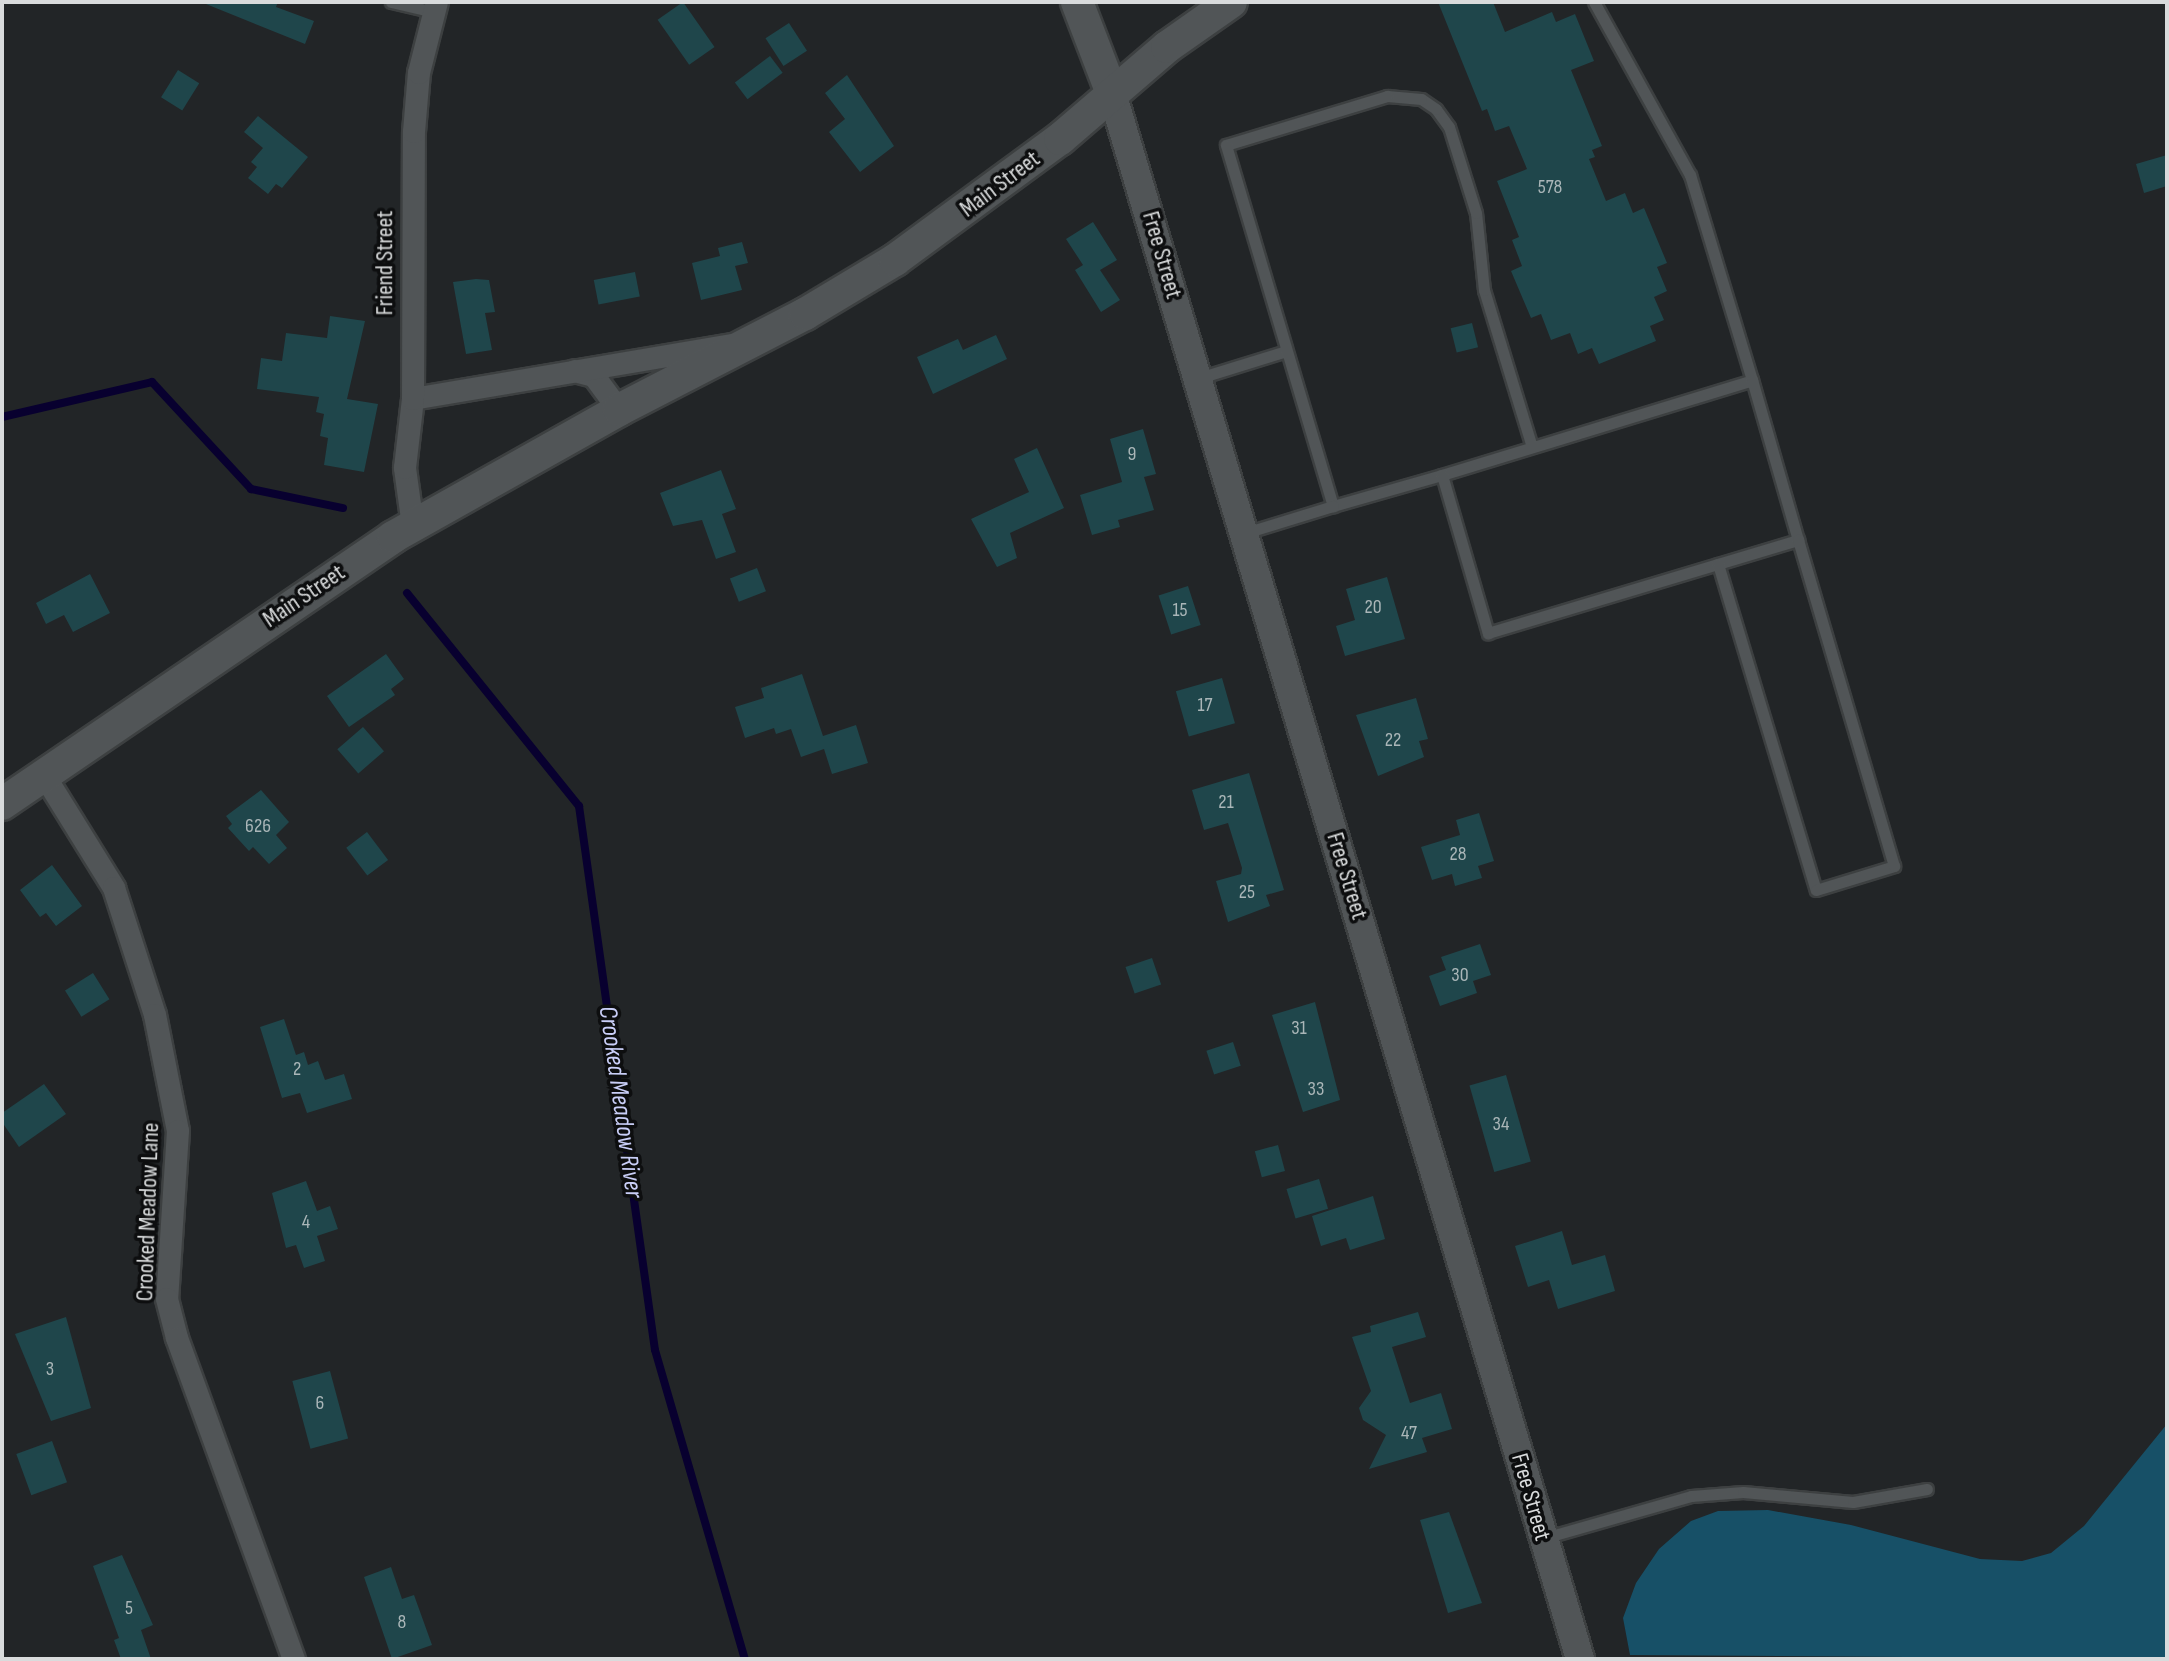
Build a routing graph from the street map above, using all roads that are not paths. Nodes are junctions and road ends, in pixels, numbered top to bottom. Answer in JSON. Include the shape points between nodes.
{"nodes":[{"id":1,"x":391,"y":2,"type":"edge"},
{"id":2,"x":1077,"y":2,"type":"edge"},
{"id":3,"x":1231,"y":2,"type":"edge"},
{"id":4,"x":1594,"y":2,"type":"edge"},
{"id":5,"x":435,"y":7,"type":"edge"},
{"id":6,"x":1112,"y":93,"type":"junction"},
{"id":7,"x":752,"y":342,"type":"junction"},
{"id":8,"x":1286,"y":351,"type":"junction"},
{"id":9,"x":575,"y":371,"type":"junction"},
{"id":10,"x":1198,"y":378,"type":"junction"},
{"id":11,"x":1752,"y":380,"type":"junction"},
{"id":12,"x":413,"y":399,"type":"junction"},
{"id":13,"x":619,"y":410,"type":"junction"},
{"id":14,"x":1532,"y":447,"type":"junction"},
{"id":15,"x":1442,"y":475,"type":"junction"},
{"id":16,"x":1333,"y":506,"type":"junction"},
{"id":17,"x":413,"y":526,"type":"junction"},
{"id":18,"x":1245,"y":533,"type":"junction"},
{"id":19,"x":1798,"y":540,"type":"junction"},
{"id":20,"x":1718,"y":564,"type":"junction"},
{"id":21,"x":44,"y":775,"type":"junction"},
{"id":22,"x":2,"y":804,"type":"edge"},
{"id":23,"x":1927,"y":1489,"type":"dead end"},
{"id":24,"x":1543,"y":1538,"type":"junction"},
{"id":25,"x":294,"y":1659,"type":"edge"},
{"id":26,"x":1580,"y":1659,"type":"edge"}],
"edges":[{"from":1,"to":5,"type":"lane"},
{"from":2,"to":6,"type":"main road"},
{"from":3,"to":6,"type":"main road","name":"Main Street"},
{"from":4,"to":11,"type":"lane","via":[[1690,175]]},
{"from":5,"to":12,"type":"street","name":"Friend Street","via":[[419,73],[414,132]]},
{"from":6,"to":7,"type":"main road","name":"Main Street","via":[[1060,139],[895,260]]},
{"from":6,"to":10,"type":"street","name":"Free Street"},
{"from":7,"to":9,"type":"street","name":"Main Street"},
{"from":7,"to":13,"type":"main road","name":"Main Street"},
{"from":8,"to":10,"type":"lane"},
{"from":8,"to":14,"type":"lane","via":[[1226,145],[1387,96],[1421,99],[1449,127],[1460,161],[1476,213],[1484,290]]},
{"from":8,"to":16,"type":"lane"},
{"from":9,"to":12,"type":"street","name":"Main Street"},
{"from":9,"to":13,"type":"street","via":[[594,376]]},
{"from":10,"to":18,"type":"street","name":"Free Street"},
{"from":11,"to":14,"type":"lane"},
{"from":11,"to":19,"type":"lane"},
{"from":12,"to":17,"type":"street","name":"Friend Street","via":[[405,468]]},
{"from":13,"to":17,"type":"main road","name":"Main Street"},
{"from":14,"to":15,"type":"lane"},
{"from":15,"to":16,"type":"lane"},
{"from":15,"to":20,"type":"lane","via":[[1488,633]]},
{"from":16,"to":18,"type":"lane"},
{"from":17,"to":21,"type":"main road","name":"Main Street"},
{"from":18,"to":24,"type":"street","name":"Free Street"},
{"from":19,"to":20,"type":"lane"},
{"from":19,"to":20,"type":"lane","via":[[1894,866],[1816,890]]},
{"from":21,"to":22,"type":"main road","name":"Main Street"},
{"from":21,"to":25,"type":"street","name":"Crooked Meadow Lane","via":[[114,888],[158,1028],[178,1131],[167,1299]]},
{"from":23,"to":24,"type":"lane","via":[[1853,1502],[1743,1492],[1691,1496]]},
{"from":24,"to":26,"type":"street","name":"Free Street"}]}
